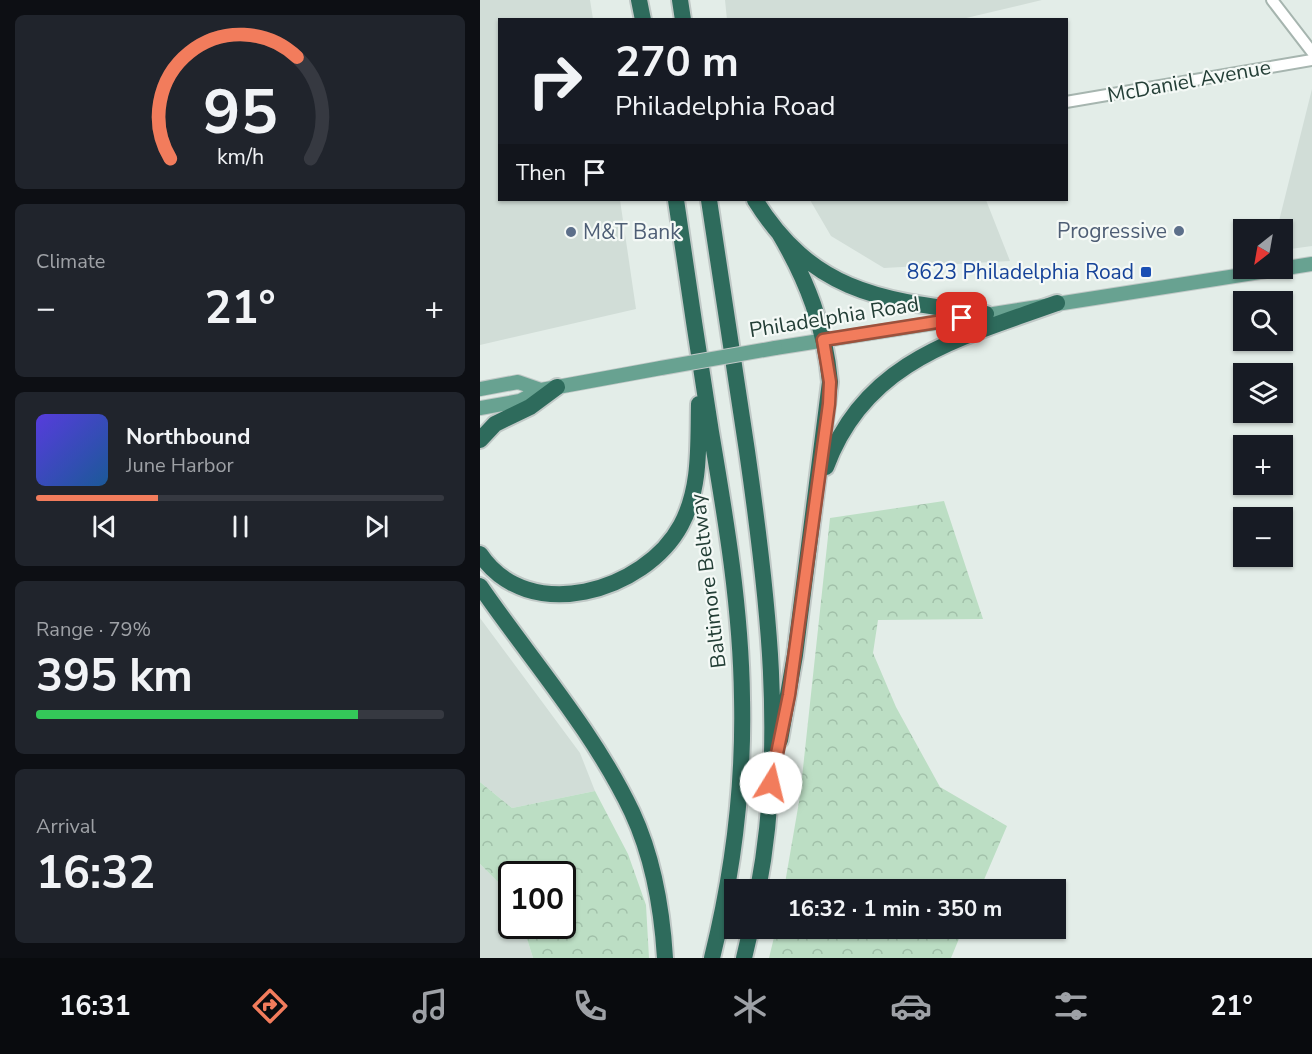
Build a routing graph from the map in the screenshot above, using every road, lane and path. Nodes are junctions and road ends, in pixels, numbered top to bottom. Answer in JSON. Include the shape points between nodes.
{"nodes":[{"id":1,"x":639,"y":0,"type":"edge"},
{"id":2,"x":648,"y":0,"type":"edge"},
{"id":3,"x":680,"y":0,"type":"edge"},
{"id":4,"x":1272,"y":0,"type":"edge"},
{"id":5,"x":643,"y":18,"type":"edge"},
{"id":6,"x":651,"y":18,"type":"edge"},
{"id":7,"x":683,"y":18,"type":"edge"},
{"id":8,"x":1312,"y":52,"type":"edge"},
{"id":9,"x":1312,"y":60,"type":"edge"},
{"id":10,"x":1068,"y":102,"type":"edge"},
{"id":11,"x":676,"y":201,"type":"edge"},
{"id":12,"x":710,"y":201,"type":"edge"},
{"id":13,"x":756,"y":201,"type":"edge"},
{"id":14,"x":779,"y":233,"type":"junction"},
{"id":15,"x":1312,"y":264,"type":"edge"},
{"id":16,"x":1057,"y":303,"type":"junction"},
{"id":17,"x":986,"y":314,"type":"junction"},
{"id":18,"x":823,"y":340,"type":"junction"},
{"id":19,"x":699,"y":358,"type":"junction"},
{"id":20,"x":482,"y":388,"type":"edge"},
{"id":21,"x":549,"y":388,"type":"junction"},
{"id":22,"x":480,"y":408,"type":"edge"},
{"id":23,"x":480,"y":440,"type":"edge"},
{"id":24,"x":813,"y":502,"type":"junction"},
{"id":25,"x":480,"y":554,"type":"edge"},
{"id":26,"x":480,"y":586,"type":"edge"},
{"id":27,"x":772,"y":770,"type":"junction"},
{"id":28,"x":759,"y":879,"type":"edge"},
{"id":29,"x":748,"y":939,"type":"edge"},
{"id":30,"x":665,"y":958,"type":"edge"},
{"id":31,"x":712,"y":958,"type":"edge"},
{"id":32,"x":744,"y":958,"type":"edge"}],
"edges":[{"from":1,"to":5,"type":"highway"},
{"from":2,"to":6,"type":"highway"},
{"from":3,"to":7,"type":"highway"},
{"from":4,"to":8,"type":"street"},
{"from":9,"to":10,"type":"street","name":"McDaniel Avenue"},
{"from":11,"to":19,"type":"highway","name":"Baltimore Beltway"},
{"from":12,"to":27,"type":"highway","via":[[765,586],[773,687]]},
{"from":13,"to":14,"type":"highway"},
{"from":14,"to":17,"type":"highway","via":[[817,268],[862,292],[897,302]]},
{"from":14,"to":18,"type":"highway","via":[[808,287]]},
{"from":15,"to":16,"type":"main road","name":"Philadelphia Road"},
{"from":16,"to":17,"type":"main road","name":"Philadelphia Road"},
{"from":16,"to":24,"type":"highway","via":[[945,343],[894,373],[851,419],[830,455]]},
{"from":17,"to":18,"type":"main road","name":"Philadelphia Road"},
{"from":18,"to":21,"type":"main road","name":"Philadelphia Road","bridge":true},
{"from":18,"to":24,"type":"highway","via":[[830,382]]},
{"from":19,"to":25,"type":"highway","via":[[695,483],[682,524],[657,558],[617,584],[561,594],[511,581]]},
{"from":19,"to":31,"type":"highway","name":"Baltimore Beltway","via":[[735,594],[742,697],[732,861]]},
{"from":20,"to":21,"type":"main road","name":"Philadelphia Road","via":[[518,382]]},
{"from":21,"to":22,"type":"main road","name":"Philadelphia Road","via":[[520,401]]},
{"from":21,"to":23,"type":"highway","via":[[530,407],[495,424]]},
{"from":24,"to":27,"type":"highway","via":[[788,703]]},
{"from":26,"to":30,"type":"highway","via":[[594,746],[633,814],[657,893]]},
{"from":27,"to":28,"type":"highway"},
{"from":29,"to":32,"type":"highway"}]}
